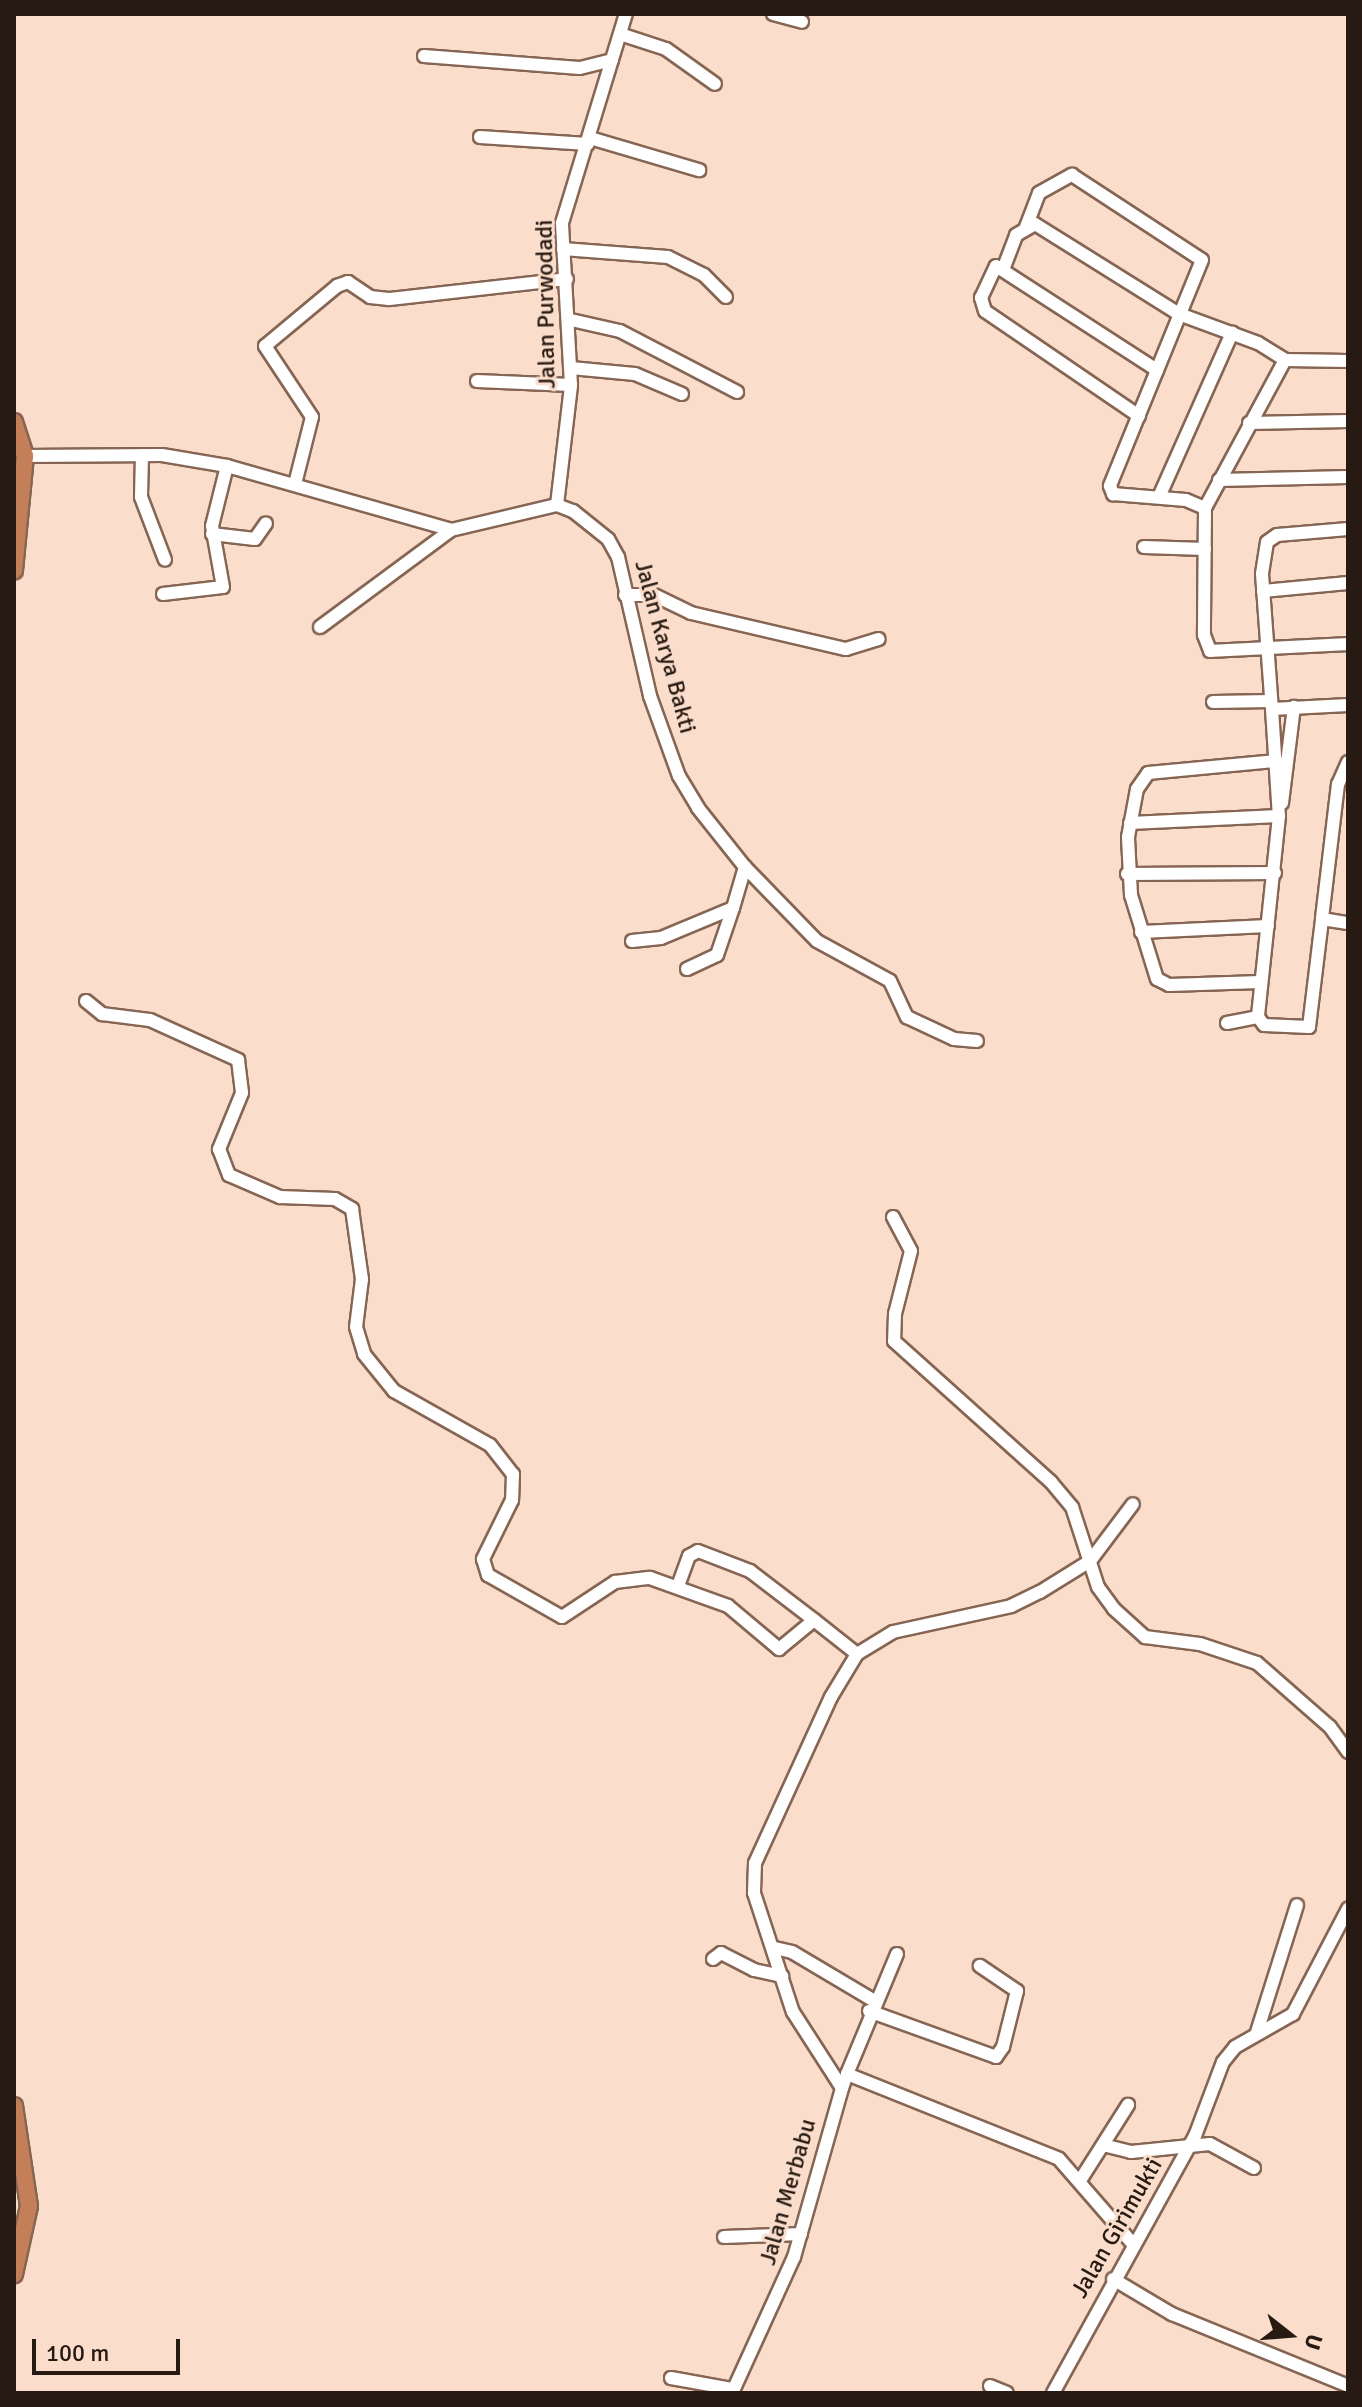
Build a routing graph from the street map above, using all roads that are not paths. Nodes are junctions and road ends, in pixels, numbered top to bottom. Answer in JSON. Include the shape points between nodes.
{"nodes":[{"id":1,"x":626,"y":14,"type":"edge"},
{"id":2,"x":773,"y":14,"type":"edge"},
{"id":3,"x":802,"y":22,"type":"dead end"},
{"id":4,"x":620,"y":34,"type":"junction"},
{"id":5,"x":424,"y":56,"type":"dead end"},
{"id":6,"x":612,"y":60,"type":"junction"},
{"id":7,"x":715,"y":84,"type":"dead end"},
{"id":8,"x":480,"y":137,"type":"dead end"},
{"id":9,"x":589,"y":141,"type":"junction"},
{"id":10,"x":699,"y":170,"type":"dead end"},
{"id":11,"x":1026,"y":227,"type":"junction"},
{"id":12,"x":563,"y":249,"type":"junction"},
{"id":13,"x":1004,"y":267,"type":"junction"},
{"id":14,"x":567,"y":279,"type":"junction"},
{"id":15,"x":726,"y":297,"type":"dead end"},
{"id":16,"x":1179,"y":314,"type":"junction"},
{"id":17,"x":571,"y":320,"type":"junction"},
{"id":18,"x":1232,"y":333,"type":"junction"},
{"id":19,"x":1285,"y":360,"type":"junction"},
{"id":20,"x":1348,"y":361,"type":"edge"},
{"id":21,"x":571,"y":368,"type":"junction"},
{"id":22,"x":1157,"y":370,"type":"junction"},
{"id":23,"x":477,"y":381,"type":"dead end"},
{"id":24,"x":571,"y":385,"type":"junction"},
{"id":25,"x":737,"y":392,"type":"dead end"},
{"id":26,"x":682,"y":394,"type":"dead end"},
{"id":27,"x":1139,"y":416,"type":"junction"},
{"id":28,"x":1348,"y":421,"type":"edge"},
{"id":29,"x":14,"y":422,"type":"edge"},
{"id":30,"x":1249,"y":423,"type":"junction"},
{"id":31,"x":142,"y":455,"type":"junction"},
{"id":32,"x":25,"y":456,"type":"junction"},
{"id":33,"x":227,"y":466,"type":"junction"},
{"id":34,"x":1348,"y":477,"type":"edge"},
{"id":35,"x":1219,"y":480,"type":"junction"},
{"id":36,"x":295,"y":484,"type":"junction"},
{"id":37,"x":1159,"y":497,"type":"junction"},
{"id":38,"x":557,"y":505,"type":"junction"},
{"id":39,"x":1205,"y":508,"type":"junction"},
{"id":40,"x":266,"y":523,"type":"dead end"},
{"id":41,"x":1348,"y":529,"type":"edge"},
{"id":42,"x":451,"y":530,"type":"junction"},
{"id":43,"x":212,"y":534,"type":"junction"},
{"id":44,"x":1144,"y":547,"type":"dead end"},
{"id":45,"x":1205,"y":549,"type":"junction"},
{"id":46,"x":15,"y":550,"type":"edge"},
{"id":47,"x":165,"y":560,"type":"dead end"},
{"id":48,"x":14,"y":570,"type":"edge"},
{"id":49,"x":1348,"y":583,"type":"edge"},
{"id":50,"x":1263,"y":591,"type":"junction"},
{"id":51,"x":163,"y":594,"type":"dead end"},
{"id":52,"x":625,"y":595,"type":"junction"},
{"id":53,"x":320,"y":627,"type":"dead end"},
{"id":54,"x":879,"y":639,"type":"dead end"},
{"id":55,"x":1348,"y":644,"type":"edge"},
{"id":56,"x":1268,"y":649,"type":"junction"},
{"id":57,"x":1213,"y":702,"type":"dead end"},
{"id":58,"x":1272,"y":705,"type":"junction"},
{"id":59,"x":1348,"y":705,"type":"edge"},
{"id":60,"x":1294,"y":707,"type":"junction"},
{"id":61,"x":1276,"y":761,"type":"junction"},
{"id":62,"x":1348,"y":762,"type":"edge"},
{"id":63,"x":1279,"y":814,"type":"junction"},
{"id":64,"x":1130,"y":823,"type":"junction"},
{"id":65,"x":745,"y":867,"type":"junction"},
{"id":66,"x":1275,"y":873,"type":"junction"},
{"id":67,"x":1127,"y":874,"type":"junction"},
{"id":68,"x":733,"y":908,"type":"junction"},
{"id":69,"x":1322,"y":919,"type":"junction"},
{"id":70,"x":1348,"y":923,"type":"edge"},
{"id":71,"x":1268,"y":926,"type":"junction"},
{"id":72,"x":1141,"y":932,"type":"junction"},
{"id":73,"x":632,"y":941,"type":"dead end"},
{"id":74,"x":687,"y":969,"type":"dead end"},
{"id":75,"x":1260,"y":982,"type":"junction"},
{"id":76,"x":86,"y":1001,"type":"dead end"},
{"id":77,"x":1258,"y":1017,"type":"junction"},
{"id":78,"x":1227,"y":1023,"type":"dead end"},
{"id":79,"x":977,"y":1041,"type":"dead end"},
{"id":80,"x":893,"y":1217,"type":"dead end"},
{"id":81,"x":1133,"y":1504,"type":"dead end"},
{"id":82,"x":1090,"y":1561,"type":"junction"},
{"id":83,"x":678,"y":1586,"type":"junction"},
{"id":84,"x":814,"y":1620,"type":"junction"},
{"id":85,"x":857,"y":1654,"type":"junction"},
{"id":86,"x":1348,"y":1752,"type":"edge"},
{"id":87,"x":1297,"y":1905,"type":"dead end"},
{"id":88,"x":1348,"y":1909,"type":"edge"},
{"id":89,"x":775,"y":1948,"type":"junction"},
{"id":90,"x":897,"y":1954,"type":"dead end"},
{"id":91,"x":713,"y":1959,"type":"dead end"},
{"id":92,"x":980,"y":1966,"type":"dead end"},
{"id":93,"x":782,"y":1976,"type":"junction"},
{"id":94,"x":871,"y":2006,"type":"junction"},
{"id":95,"x":1257,"y":2032,"type":"junction"},
{"id":96,"x":847,"y":2074,"type":"junction"},
{"id":97,"x":842,"y":2088,"type":"junction"},
{"id":98,"x":1128,"y":2105,"type":"dead end"},
{"id":99,"x":14,"y":2106,"type":"edge"},
{"id":100,"x":1191,"y":2143,"type":"junction"},
{"id":101,"x":1107,"y":2146,"type":"junction"},
{"id":102,"x":1254,"y":2168,"type":"dead end"},
{"id":103,"x":1081,"y":2179,"type":"junction"},
{"id":104,"x":801,"y":2234,"type":"junction"},
{"id":105,"x":724,"y":2237,"type":"dead end"},
{"id":106,"x":1132,"y":2243,"type":"junction"},
{"id":107,"x":14,"y":2274,"type":"edge"},
{"id":108,"x":1113,"y":2279,"type":"junction"},
{"id":109,"x":671,"y":2378,"type":"dead end"},
{"id":110,"x":990,"y":2386,"type":"dead end"},
{"id":111,"x":1348,"y":2386,"type":"edge"},
{"id":112,"x":733,"y":2391,"type":"edge"},
{"id":113,"x":1007,"y":2393,"type":"edge"},
{"id":114,"x":1053,"y":2393,"type":"edge"}],
"edges":[{"from":1,"to":4,"type":"street","name":"Jalan Purwodadi"},
{"from":2,"to":3,"type":"street"},
{"from":4,"to":6,"type":"street","name":"Jalan Purwodadi"},
{"from":4,"to":7,"type":"street","via":[[666,49]]},
{"from":5,"to":6,"type":"street","via":[[580,68]]},
{"from":6,"to":9,"type":"street","name":"Jalan Purwodadi"},
{"from":8,"to":9,"type":"street"},
{"from":9,"to":10,"type":"street"},
{"from":9,"to":12,"type":"street","name":"Jalan Purwodadi","via":[[562,223]]},
{"from":11,"to":13,"type":"street","via":[[1016,235]]},
{"from":11,"to":16,"type":"street","via":[[1035,224]]},
{"from":11,"to":16,"type":"street","via":[[1039,193],[1072,175],[1202,260]]},
{"from":12,"to":14,"type":"street","name":"Jalan Purwodadi"},
{"from":12,"to":15,"type":"street","via":[[668,257],[704,275]]},
{"from":13,"to":22,"type":"street"},
{"from":13,"to":27,"type":"street","via":[[996,266],[981,298],[985,311]]},
{"from":14,"to":17,"type":"street","name":"Jalan Purwodadi"},
{"from":14,"to":36,"type":"street","via":[[389,299],[370,297],[348,282],[337,286],[265,344],[276,371],[312,417]]},
{"from":16,"to":18,"type":"street"},
{"from":16,"to":22,"type":"street"},
{"from":17,"to":21,"type":"street","name":"Jalan Purwodadi"},
{"from":17,"to":25,"type":"street","via":[[633,336]]},
{"from":18,"to":19,"type":"street"},
{"from":18,"to":37,"type":"street"},
{"from":19,"to":20,"type":"street"},
{"from":19,"to":30,"type":"street"},
{"from":21,"to":24,"type":"street","name":"Jalan Purwodadi"},
{"from":21,"to":26,"type":"street","via":[[635,374]]},
{"from":22,"to":27,"type":"street"},
{"from":23,"to":24,"type":"street"},
{"from":24,"to":38,"type":"street","name":"Jalan Purwodadi"},
{"from":27,"to":37,"type":"street","via":[[1110,486],[1119,497]]},
{"from":28,"to":30,"type":"street"},
{"from":29,"to":32,"type":"highway"},
{"from":30,"to":35,"type":"street"},
{"from":31,"to":32,"type":"street"},
{"from":31,"to":33,"type":"street"},
{"from":31,"to":47,"type":"street","via":[[141,497]]},
{"from":32,"to":46,"type":"highway"},
{"from":33,"to":36,"type":"street"},
{"from":33,"to":43,"type":"street"},
{"from":34,"to":35,"type":"street"},
{"from":35,"to":39,"type":"street"},
{"from":36,"to":42,"type":"street"},
{"from":37,"to":39,"type":"street","via":[[1193,501]]},
{"from":38,"to":42,"type":"street"},
{"from":38,"to":52,"type":"street","name":"Jalan Karya Bakti","via":[[608,539],[618,557]]},
{"from":39,"to":45,"type":"street"},
{"from":40,"to":43,"type":"street","via":[[255,539]]},
{"from":41,"to":50,"type":"street","via":[[1286,531],[1271,538],[1264,550]]},
{"from":42,"to":53,"type":"street"},
{"from":43,"to":51,"type":"street","via":[[222,588]]},
{"from":44,"to":45,"type":"street"},
{"from":45,"to":56,"type":"street","via":[[1206,646],[1218,652]]},
{"from":46,"to":48,"type":"highway"},
{"from":49,"to":50,"type":"street"},
{"from":50,"to":56,"type":"street"},
{"from":52,"to":54,"type":"street","via":[[654,595],[691,613],[846,649]]},
{"from":52,"to":65,"type":"street","name":"Jalan Karya Bakti","via":[[650,696],[679,776]]},
{"from":55,"to":56,"type":"street"},
{"from":56,"to":58,"type":"street"},
{"from":57,"to":58,"type":"street"},
{"from":58,"to":60,"type":"street"},
{"from":58,"to":61,"type":"street"},
{"from":59,"to":60,"type":"street"},
{"from":60,"to":63,"type":"street","via":[[1289,774]]},
{"from":61,"to":63,"type":"street"},
{"from":61,"to":64,"type":"street","via":[[1148,773],[1137,789]]},
{"from":62,"to":69,"type":"street","via":[[1338,784]]},
{"from":63,"to":64,"type":"street"},
{"from":63,"to":66,"type":"street"},
{"from":64,"to":67,"type":"street"},
{"from":65,"to":68,"type":"street"},
{"from":65,"to":79,"type":"street","name":"Jalan Karya Bakti","via":[[817,941],[890,981],[902,1012],[954,1039]]},
{"from":66,"to":67,"type":"street"},
{"from":66,"to":71,"type":"street"},
{"from":67,"to":72,"type":"street"},
{"from":68,"to":73,"type":"street","via":[[655,940]]},
{"from":68,"to":74,"type":"street","via":[[715,958]]},
{"from":69,"to":70,"type":"street"},
{"from":69,"to":77,"type":"street","via":[[1309,1027],[1264,1025]]},
{"from":71,"to":72,"type":"street"},
{"from":71,"to":75,"type":"street"},
{"from":72,"to":75,"type":"street","via":[[1157,979],[1165,984]]},
{"from":75,"to":77,"type":"street"},
{"from":76,"to":83,"type":"street","via":[[102,1014],[150,1020],[238,1060],[242,1093],[219,1149],[229,1175],[280,1197],[335,1199],[352,1209],[362,1279],[356,1327],[364,1354],[394,1391],[490,1445],[513,1474],[512,1500],[483,1559],[488,1575],[562,1617],[624,1578]]},
{"from":77,"to":78,"type":"street"},
{"from":80,"to":82,"type":"street","via":[[911,1251],[895,1314],[894,1341],[1051,1482],[1072,1507]]},
{"from":81,"to":82,"type":"street"},
{"from":82,"to":85,"type":"street","via":[[1011,1606],[924,1621],[875,1639]]},
{"from":82,"to":86,"type":"street","via":[[1098,1587],[1145,1637],[1200,1644],[1257,1663],[1330,1727]]},
{"from":83,"to":84,"type":"street","via":[[740,1613],[779,1649]]},
{"from":83,"to":84,"type":"street","via":[[689,1556],[698,1551],[750,1571]]},
{"from":84,"to":85,"type":"street"},
{"from":85,"to":89,"type":"street","via":[[831,1697],[755,1863],[754,1893]]},
{"from":87,"to":95,"type":"street"},
{"from":88,"to":95,"type":"street","via":[[1293,2014]]},
{"from":89,"to":93,"type":"street"},
{"from":89,"to":94,"type":"street","via":[[792,1952]]},
{"from":90,"to":94,"type":"street","name":"Jalan Merbabu"},
{"from":91,"to":93,"type":"street","via":[[721,1953],[754,1970]]},
{"from":92,"to":94,"type":"street","via":[[1017,1991],[996,2057]]},
{"from":93,"to":97,"type":"street","via":[[798,2023]]},
{"from":94,"to":96,"type":"street","name":"Jalan Merbabu"},
{"from":95,"to":100,"type":"street","name":"Jalan Girimukti","via":[[1235,2047],[1213,2082]]},
{"from":96,"to":97,"type":"street","name":"Jalan Merbabu"},
{"from":96,"to":103,"type":"street","via":[[1059,2159]]},
{"from":97,"to":104,"type":"street","name":"Jalan Merbabu"},
{"from":98,"to":101,"type":"street"},
{"from":99,"to":107,"type":"highway","via":[[29,2206]]},
{"from":100,"to":101,"type":"street","via":[[1131,2152]]},
{"from":100,"to":102,"type":"street","via":[[1222,2148]]},
{"from":100,"to":106,"type":"street","name":"Jalan Girimukti"},
{"from":101,"to":103,"type":"street"},
{"from":103,"to":106,"type":"street"},
{"from":104,"to":105,"type":"street"},
{"from":104,"to":112,"type":"street","name":"Jalan Merbabu"},
{"from":106,"to":108,"type":"street","name":"Jalan Girimukti"},
{"from":108,"to":111,"type":"street","via":[[1172,2314]]},
{"from":108,"to":114,"type":"street","name":"Jalan Girimukti"},
{"from":109,"to":112,"type":"street"},
{"from":110,"to":113,"type":"street"}]}
